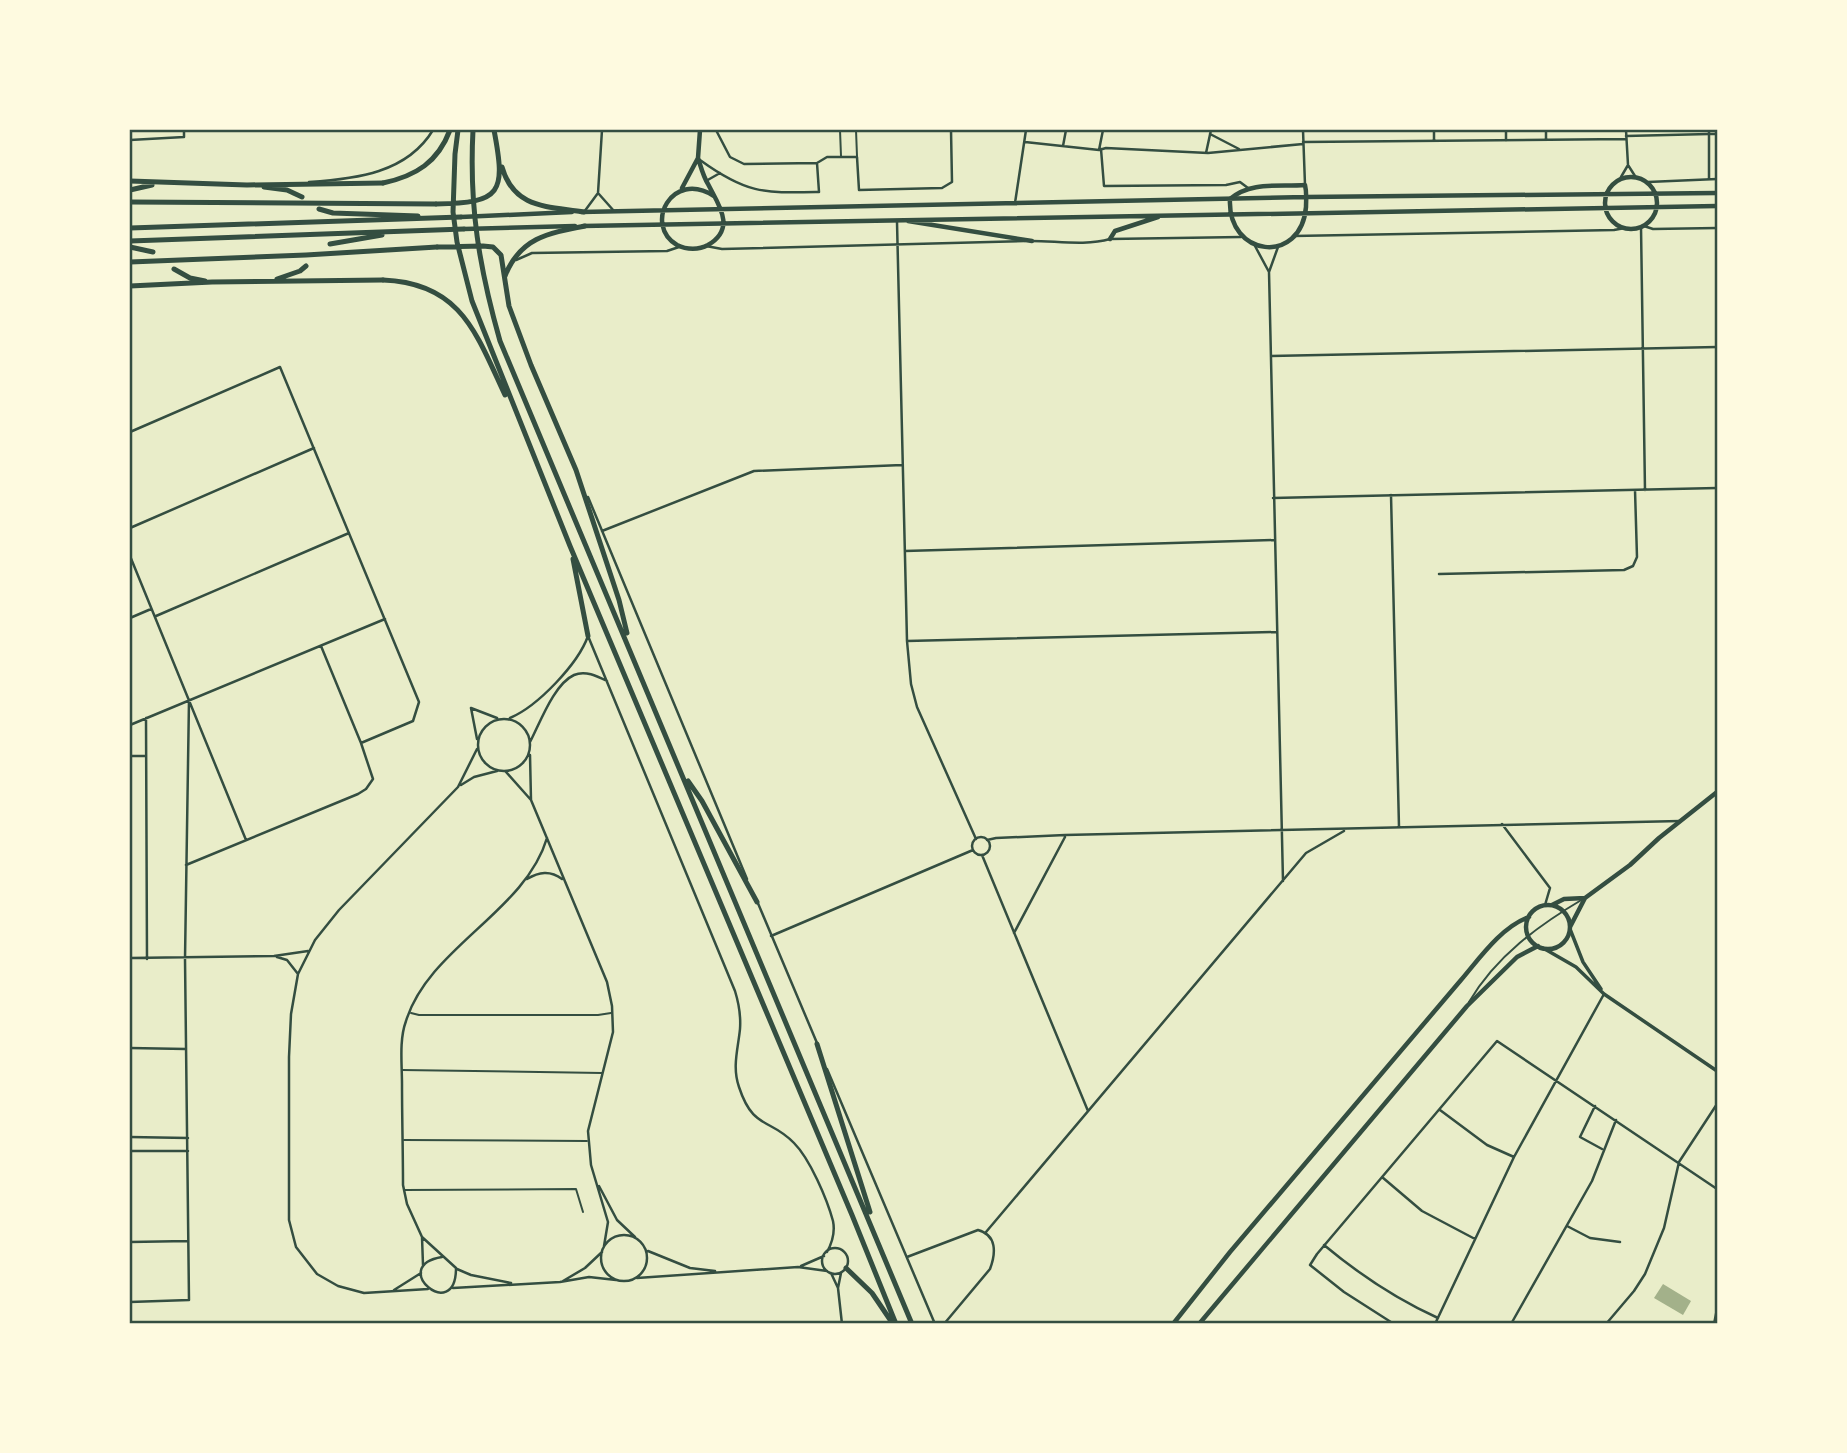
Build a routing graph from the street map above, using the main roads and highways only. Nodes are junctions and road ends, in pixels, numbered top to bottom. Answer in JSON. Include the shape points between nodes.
{"nodes":[{"id":1,"x":450,"y":130,"type":"edge"},
{"id":2,"x":458,"y":130,"type":"edge"},
{"id":3,"x":473,"y":130,"type":"edge"},
{"id":4,"x":494,"y":130,"type":"edge"},
{"id":5,"x":700,"y":130,"type":"edge"},
{"id":6,"x":499,"y":159,"type":"junction"},
{"id":7,"x":698,"y":159,"type":"junction"},
{"id":8,"x":130,"y":181,"type":"edge"},
{"id":9,"x":162,"y":183,"type":"junction"},
{"id":10,"x":247,"y":185,"type":"junction"},
{"id":11,"x":682,"y":189,"type":"junction"},
{"id":12,"x":130,"y":190,"type":"edge"},
{"id":13,"x":1717,"y":193,"type":"edge"},
{"id":14,"x":1656,"y":194,"type":"junction"},
{"id":15,"x":1606,"y":195,"type":"junction"},
{"id":16,"x":714,"y":196,"type":"junction"},
{"id":17,"x":302,"y":197,"type":"dead end"},
{"id":18,"x":1306,"y":197,"type":"junction"},
{"id":19,"x":1230,"y":199,"type":"junction"},
{"id":20,"x":130,"y":202,"type":"edge"},
{"id":21,"x":1717,"y":206,"type":"edge"},
{"id":22,"x":1657,"y":208,"type":"junction"},
{"id":23,"x":319,"y":209,"type":"dead end"},
{"id":24,"x":722,"y":209,"type":"junction"},
{"id":25,"x":1605,"y":209,"type":"junction"},
{"id":26,"x":663,"y":210,"type":"junction"},
{"id":27,"x":584,"y":212,"type":"junction"},
{"id":28,"x":1305,"y":213,"type":"junction"},
{"id":29,"x":1229,"y":214,"type":"junction"},
{"id":30,"x":1164,"y":215,"type":"junction"},
{"id":31,"x":461,"y":217,"type":"joint"},
{"id":32,"x":438,"y":218,"type":"junction"},
{"id":33,"x":897,"y":219,"type":"junction"},
{"id":34,"x":724,"y":222,"type":"junction"},
{"id":35,"x":662,"y":224,"type":"junction"},
{"id":36,"x":585,"y":226,"type":"junction"},
{"id":37,"x":130,"y":228,"type":"edge"},
{"id":38,"x":464,"y":229,"type":"joint"},
{"id":39,"x":414,"y":231,"type":"junction"},
{"id":40,"x":1110,"y":239,"type":"road end"},
{"id":41,"x":130,"y":241,"type":"edge"},
{"id":42,"x":1032,"y":241,"type":"road end"},
{"id":43,"x":330,"y":244,"type":"dead end"},
{"id":44,"x":130,"y":247,"type":"edge"},
{"id":45,"x":153,"y":253,"type":"dead end"},
{"id":46,"x":130,"y":262,"type":"edge"},
{"id":47,"x":306,"y":266,"type":"dead end"},
{"id":48,"x":174,"y":269,"type":"dead end"},
{"id":49,"x":504,"y":279,"type":"junction"},
{"id":50,"x":271,"y":281,"type":"junction"},
{"id":51,"x":212,"y":282,"type":"junction"},
{"id":52,"x":130,"y":286,"type":"edge"},
{"id":53,"x":525,"y":436,"type":"junction"},
{"id":54,"x":570,"y":545,"type":"junction"},
{"id":55,"x":588,"y":636,"type":"road end"},
{"id":56,"x":632,"y":653,"type":"junction"},
{"id":57,"x":681,"y":770,"type":"junction"},
{"id":58,"x":1717,"y":792,"type":"edge"},
{"id":59,"x":1585,"y":898,"type":"junction"},
{"id":60,"x":757,"y":902,"type":"road end"},
{"id":61,"x":1548,"y":905,"type":"junction"},
{"id":62,"x":1529,"y":917,"type":"junction"},
{"id":63,"x":1570,"y":928,"type":"junction"},
{"id":64,"x":1540,"y":947,"type":"junction"},
{"id":65,"x":817,"y":1044,"type":"road end"},
{"id":66,"x":881,"y":1245,"type":"junction"},
{"id":67,"x":843,"y":1270,"type":"road end"},
{"id":68,"x":895,"y":1324,"type":"edge"},
{"id":69,"x":912,"y":1324,"type":"edge"},
{"id":70,"x":1173,"y":1324,"type":"edge"},
{"id":71,"x":1199,"y":1324,"type":"edge"}],
"edges":[{"from":1,"to":10,"type":"highway","via":[[433,160],[414,174],[383,183]]},
{"from":2,"to":53,"type":"highway","via":[[453,183],[464,278]]},
{"from":3,"to":56,"type":"highway","via":[[477,247],[500,341]]},
{"from":4,"to":6,"type":"highway"},
{"from":5,"to":7,"type":"main road"},
{"from":6,"to":20,"type":"highway","via":[[495,189],[479,202]]},
{"from":6,"to":27,"type":"highway","via":[[508,185],[520,198]]},
{"from":7,"to":11,"type":"main road"},
{"from":7,"to":16,"type":"main road"},
{"from":8,"to":9,"type":"highway"},
{"from":9,"to":10,"type":"highway"},
{"from":9,"to":12,"type":"highway"},
{"from":10,"to":17,"type":"highway"},
{"from":11,"to":16,"type":"main road","via":[[695,187]]},
{"from":11,"to":26,"type":"main road"},
{"from":13,"to":14,"type":"main road"},
{"from":14,"to":15,"type":"main road"},
{"from":14,"to":15,"type":"main road","via":[[1648,182],[1635,176],[1621,177]]},
{"from":14,"to":22,"type":"main road"},
{"from":15,"to":18,"type":"main road"},
{"from":15,"to":25,"type":"main road"},
{"from":16,"to":24,"type":"main road"},
{"from":18,"to":19,"type":"main road"},
{"from":18,"to":19,"type":"main road","via":[[1304,186],[1290,186],[1248,188]]},
{"from":18,"to":28,"type":"main road"},
{"from":19,"to":24,"type":"main road"},
{"from":19,"to":29,"type":"main road"},
{"from":21,"to":22,"type":"main road"},
{"from":22,"to":25,"type":"main road"},
{"from":22,"to":25,"type":"main road","via":[[1642,226],[1625,228],[1616,225]]},
{"from":23,"to":32,"type":"highway"},
{"from":24,"to":26,"type":"main road"},
{"from":24,"to":34,"type":"main road"},
{"from":25,"to":28,"type":"main road"},
{"from":26,"to":27,"type":"main road"},
{"from":26,"to":35,"type":"main road"},
{"from":27,"to":31,"type":"main road"},
{"from":28,"to":29,"type":"main road"},
{"from":28,"to":29,"type":"main road","via":[[1303,225],[1278,247],[1255,246],[1242,237]]},
{"from":29,"to":30,"type":"main road"},
{"from":30,"to":33,"type":"main road"},
{"from":30,"to":40,"type":"main road","via":[[1127,225]]},
{"from":31,"to":32,"type":"highway"},
{"from":32,"to":37,"type":"highway"},
{"from":33,"to":34,"type":"main road"},
{"from":33,"to":42,"type":"main road"},
{"from":34,"to":35,"type":"main road"},
{"from":34,"to":35,"type":"main road","via":[[716,239],[695,249],[673,242]]},
{"from":35,"to":36,"type":"main road"},
{"from":36,"to":38,"type":"main road"},
{"from":36,"to":49,"type":"highway","via":[[534,240],[519,251]]},
{"from":38,"to":39,"type":"highway"},
{"from":39,"to":41,"type":"highway"},
{"from":39,"to":43,"type":"highway"},
{"from":44,"to":45,"type":"highway"},
{"from":46,"to":49,"type":"highway","via":[[493,247],[500,255]]},
{"from":47,"to":50,"type":"highway"},
{"from":48,"to":51,"type":"highway"},
{"from":49,"to":56,"type":"highway","via":[[518,331],[576,470]]},
{"from":50,"to":51,"type":"highway"},
{"from":50,"to":53,"type":"highway","via":[[408,281],[449,301],[479,340]]},
{"from":51,"to":52,"type":"highway"},
{"from":53,"to":54,"type":"highway"},
{"from":54,"to":55,"type":"highway"},
{"from":54,"to":68,"type":"highway"},
{"from":56,"to":57,"type":"highway"},
{"from":57,"to":60,"type":"highway"},
{"from":57,"to":66,"type":"highway"},
{"from":58,"to":59,"type":"main road"},
{"from":59,"to":61,"type":"main road"},
{"from":59,"to":63,"type":"main road"},
{"from":61,"to":62,"type":"main road"},
{"from":61,"to":63,"type":"main road","via":[[1564,911]]},
{"from":62,"to":64,"type":"main road","via":[[1528,935]]},
{"from":62,"to":70,"type":"main road","via":[[1510,929],[1468,972]]},
{"from":63,"to":64,"type":"main road","via":[[1563,943]]},
{"from":64,"to":71,"type":"main road","via":[[1517,957],[1467,1006]]},
{"from":65,"to":66,"type":"highway"},
{"from":66,"to":69,"type":"highway"},
{"from":67,"to":68,"type":"highway","via":[[872,1293]]}]}
